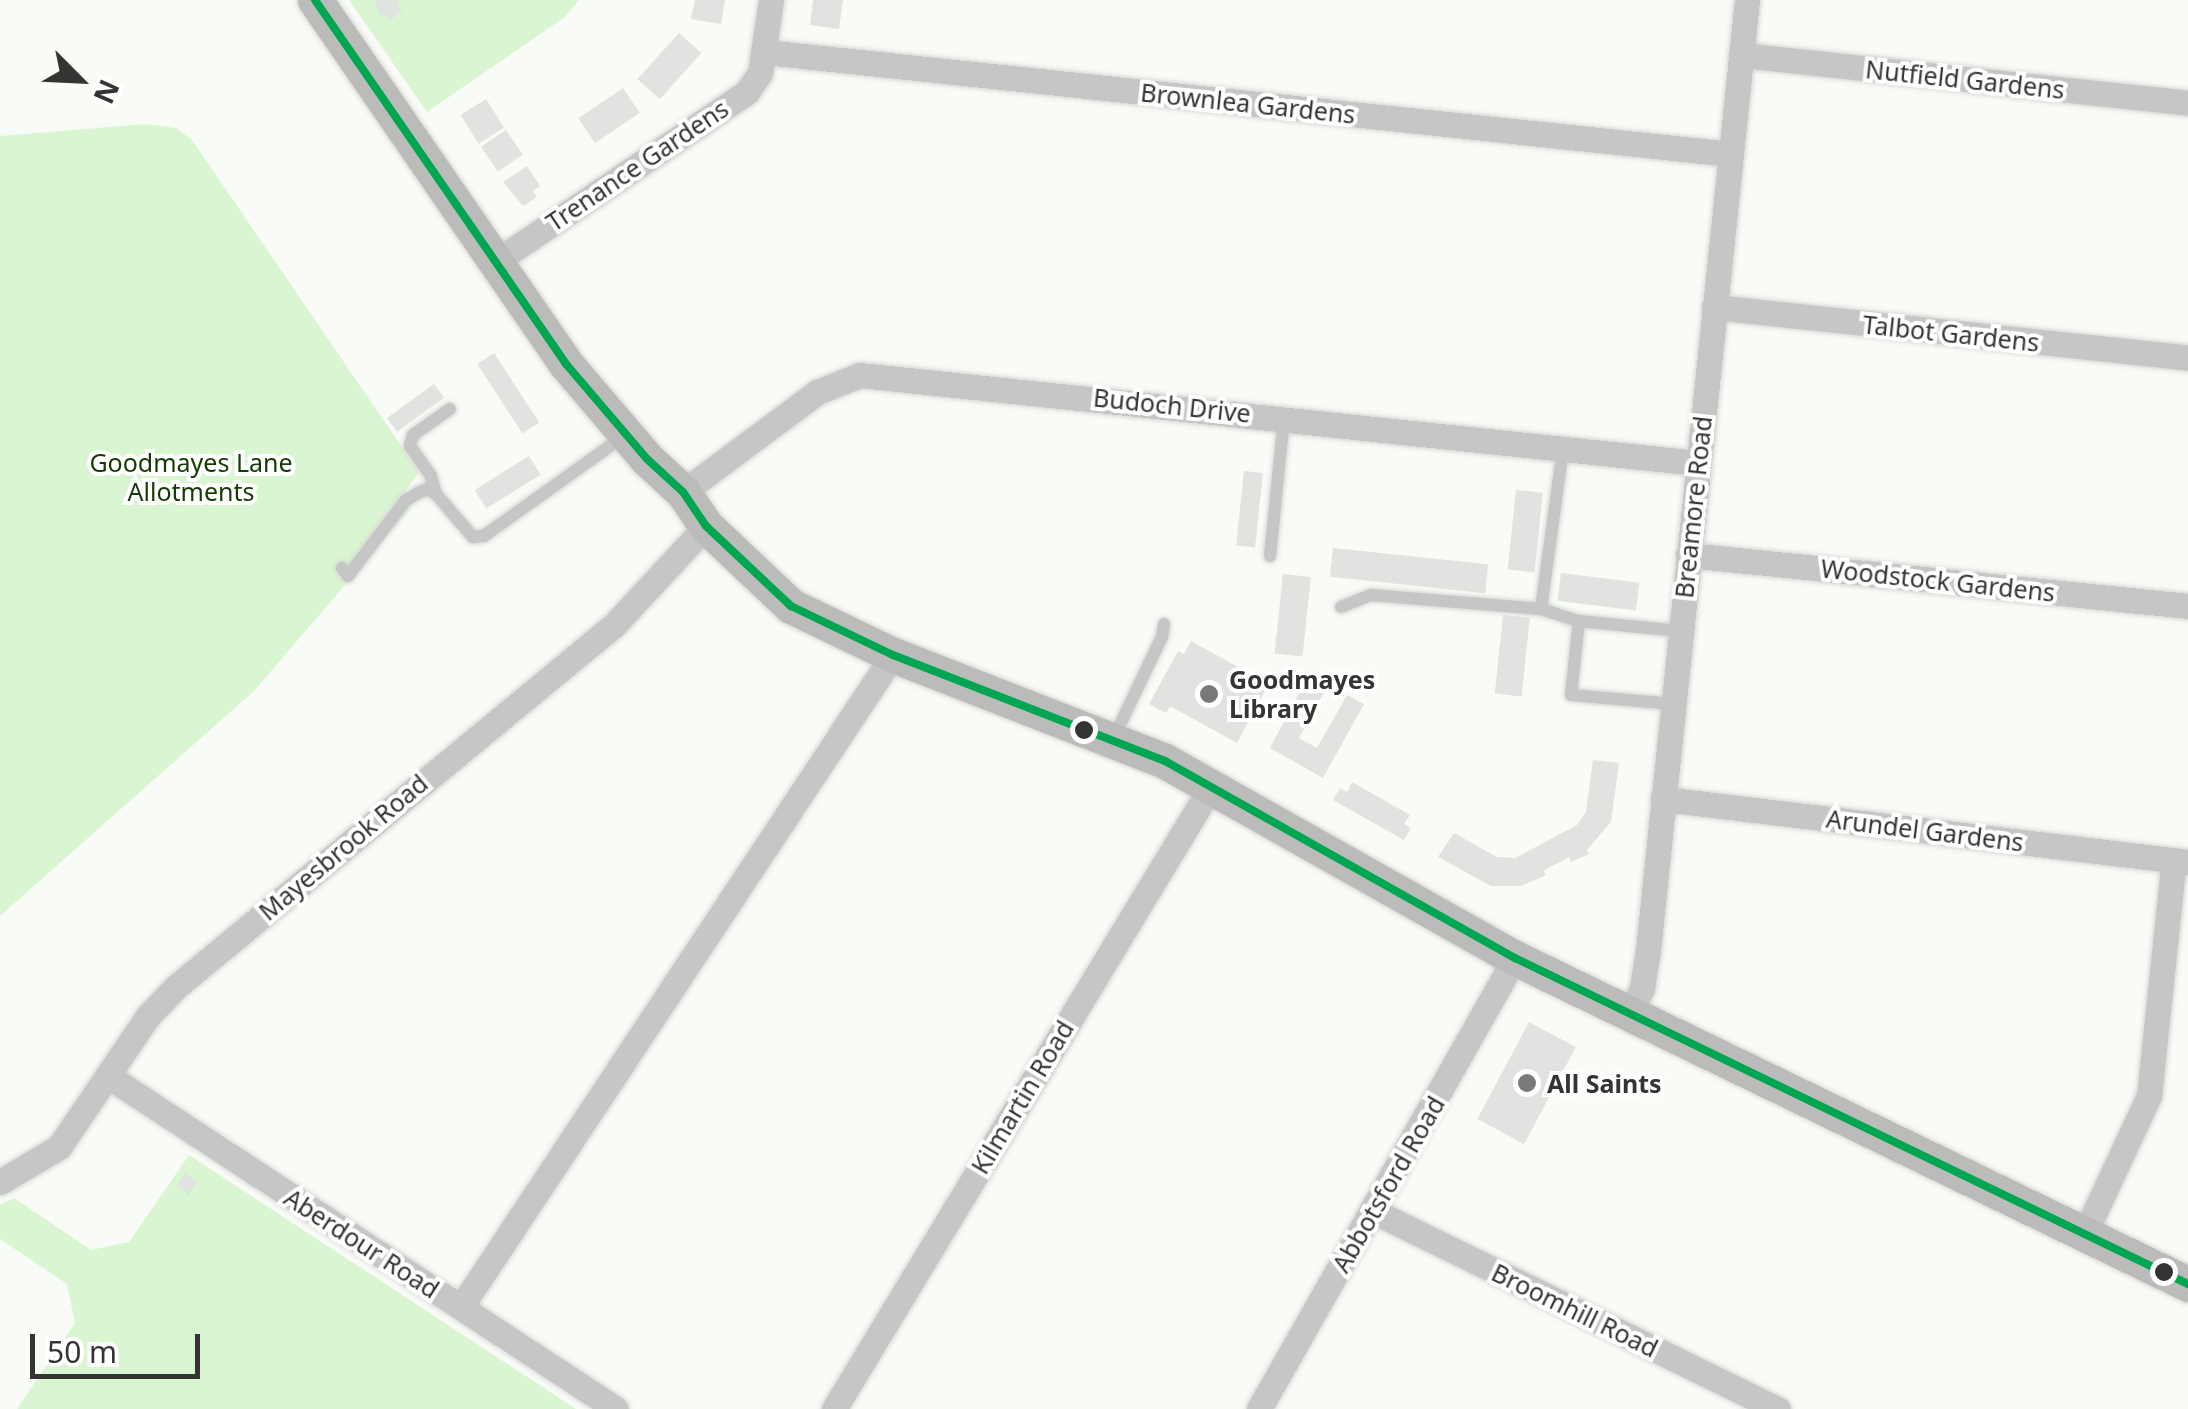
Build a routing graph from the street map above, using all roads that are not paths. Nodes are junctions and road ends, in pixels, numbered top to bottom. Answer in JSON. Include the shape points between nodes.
{"nodes":[{"id":1,"x":771,"y":0,"type":"edge"},
{"id":2,"x":1747,"y":0,"type":"edge"},
{"id":3,"x":321,"y":2,"type":"edge"},
{"id":4,"x":764,"y":52,"type":"junction"},
{"id":5,"x":1741,"y":55,"type":"junction"},
{"id":6,"x":2188,"y":103,"type":"edge"},
{"id":7,"x":1731,"y":154,"type":"junction"},
{"id":8,"x":498,"y":260,"type":"junction"},
{"id":9,"x":1714,"y":307,"type":"junction"},
{"id":10,"x":2188,"y":358,"type":"edge"},
{"id":11,"x":450,"y":409,"type":"dead end"},
{"id":12,"x":1284,"y":417,"type":"junction"},
{"id":13,"x":625,"y":435,"type":"junction"},
{"id":14,"x":1564,"y":448,"type":"junction"},
{"id":15,"x":1698,"y":463,"type":"junction"},
{"id":16,"x":682,"y":492,"type":"junction"},
{"id":17,"x":436,"y":494,"type":"junction"},
{"id":18,"x":706,"y":526,"type":"junction"},
{"id":19,"x":1688,"y":554,"type":"junction"},
{"id":20,"x":1270,"y":556,"type":"dead end"},
{"id":21,"x":342,"y":568,"type":"dead end"},
{"id":22,"x":2188,"y":606,"type":"edge"},
{"id":23,"x":1341,"y":607,"type":"dead end"},
{"id":24,"x":1541,"y":608,"type":"junction"},
{"id":25,"x":1579,"y":621,"type":"junction"},
{"id":26,"x":1164,"y":624,"type":"dead end"},
{"id":27,"x":1680,"y":631,"type":"junction"},
{"id":28,"x":893,"y":655,"type":"junction"},
{"id":29,"x":1672,"y":704,"type":"junction"},
{"id":30,"x":1113,"y":739,"type":"junction"},
{"id":31,"x":1212,"y":785,"type":"junction"},
{"id":32,"x":1663,"y":799,"type":"junction"},
{"id":33,"x":2181,"y":861,"type":"edge"},
{"id":34,"x":1515,"y":958,"type":"junction"},
{"id":35,"x":1631,"y":1011,"type":"junction"},
{"id":36,"x":108,"y":1076,"type":"junction"},
{"id":37,"x":0,"y":1182,"type":"edge"},
{"id":38,"x":1372,"y":1211,"type":"junction"},
{"id":39,"x":2085,"y":1232,"type":"junction"},
{"id":40,"x":2188,"y":1284,"type":"edge"},
{"id":41,"x":461,"y":1307,"type":"junction"},
{"id":42,"x":616,"y":1409,"type":"edge"},
{"id":43,"x":834,"y":1409,"type":"edge"},
{"id":44,"x":1259,"y":1409,"type":"edge"},
{"id":45,"x":1778,"y":1409,"type":"edge"}],
"edges":[{"from":1,"to":4,"type":"street","name":"Trenance Gardens"},
{"from":2,"to":5,"type":"street","name":"Breamore Road"},
{"from":3,"to":8,"type":"main road"},
{"from":4,"to":7,"type":"street","name":"Brownlea Gardens"},
{"from":4,"to":8,"type":"street","name":"Trenance Gardens","via":[[746,92]]},
{"from":5,"to":6,"type":"street","name":"Nutfield Gardens"},
{"from":5,"to":7,"type":"street","name":"Breamore Road"},
{"from":7,"to":9,"type":"street","name":"Breamore Road"},
{"from":8,"to":13,"type":"main road","via":[[566,364]]},
{"from":9,"to":10,"type":"street","name":"Talbot Gardens"},
{"from":9,"to":15,"type":"street","name":"Breamore Road"},
{"from":11,"to":17,"type":"lane","via":[[413,435],[410,446]]},
{"from":12,"to":14,"type":"street","name":"Budoch Drive"},
{"from":12,"to":16,"type":"street","name":"Budoch Drive","via":[[860,375],[817,392]]},
{"from":12,"to":20,"type":"lane"},
{"from":13,"to":16,"type":"main road"},
{"from":13,"to":17,"type":"lane","via":[[484,536],[473,537]]},
{"from":14,"to":15,"type":"street","name":"Budoch Drive"},
{"from":14,"to":24,"type":"lane"},
{"from":15,"to":19,"type":"street","name":"Breamore Road"},
{"from":16,"to":18,"type":"main road"},
{"from":17,"to":21,"type":"lane","via":[[427,489],[406,500],[348,576]]},
{"from":18,"to":28,"type":"main road","via":[[791,606]]},
{"from":18,"to":36,"type":"street","name":"Mayesbrook Road","via":[[614,625],[177,986]]},
{"from":19,"to":22,"type":"street","name":"Woodstock Gardens"},
{"from":19,"to":27,"type":"street","name":"Breamore Road"},
{"from":23,"to":24,"type":"lane","via":[[1371,594]]},
{"from":24,"to":25,"type":"lane"},
{"from":25,"to":27,"type":"lane"},
{"from":25,"to":29,"type":"lane","via":[[1570,695]]},
{"from":26,"to":30,"type":"lane"},
{"from":27,"to":29,"type":"street","name":"Breamore Road"},
{"from":28,"to":30,"type":"main road"},
{"from":28,"to":41,"type":"street"},
{"from":29,"to":32,"type":"street","name":"Breamore Road"},
{"from":30,"to":31,"type":"main road"},
{"from":31,"to":34,"type":"main road"},
{"from":31,"to":43,"type":"street","name":"Kilmartin Road"},
{"from":32,"to":33,"type":"street","name":"Arundel Gardens"},
{"from":32,"to":35,"type":"street","name":"Breamore Road","via":[[1642,988]]},
{"from":33,"to":39,"type":"street","via":[[2149,1096]]},
{"from":34,"to":35,"type":"main road"},
{"from":34,"to":38,"type":"street","name":"Abbotsford Road"},
{"from":35,"to":39,"type":"main road"},
{"from":36,"to":37,"type":"street","name":"Mayesbrook Road","via":[[60,1147]]},
{"from":36,"to":41,"type":"street","name":"Aberdour Road"},
{"from":38,"to":44,"type":"street","name":"Abbotsford Road"},
{"from":38,"to":45,"type":"street","name":"Broomhill Road"},
{"from":39,"to":40,"type":"main road"},
{"from":41,"to":42,"type":"street","name":"Aberdour Road"}]}
